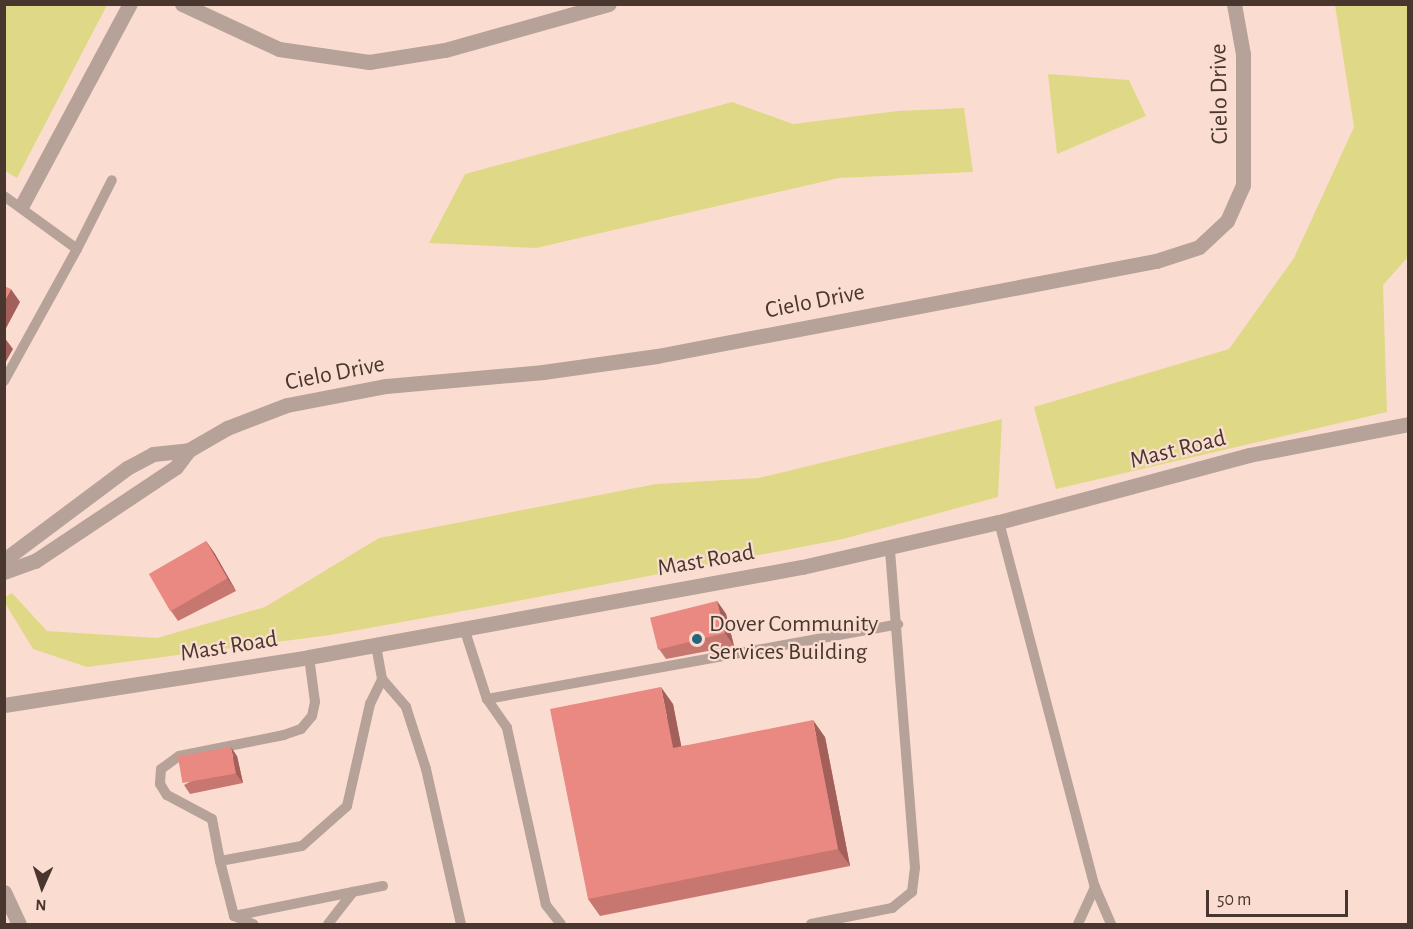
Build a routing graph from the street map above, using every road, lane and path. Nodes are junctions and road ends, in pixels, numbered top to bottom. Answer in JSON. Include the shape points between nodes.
{"nodes":[{"id":1,"x":130,"y":4,"type":"edge"},
{"id":2,"x":182,"y":4,"type":"edge"},
{"id":3,"x":609,"y":4,"type":"edge"},
{"id":4,"x":1234,"y":4,"type":"edge"},
{"id":5,"x":112,"y":180,"type":"dead end"},
{"id":6,"x":4,"y":195,"type":"edge"},
{"id":7,"x":22,"y":205,"type":"junction"},
{"id":8,"x":76,"y":249,"type":"junction"},
{"id":9,"x":4,"y":381,"type":"edge"},
{"id":10,"x":1408,"y":424,"type":"edge"},
{"id":11,"x":189,"y":450,"type":"junction"},
{"id":12,"x":999,"y":522,"type":"junction"},
{"id":13,"x":890,"y":548,"type":"junction"},
{"id":14,"x":4,"y":560,"type":"edge"},
{"id":15,"x":4,"y":572,"type":"edge"},
{"id":16,"x":898,"y":624,"type":"junction"},
{"id":17,"x":464,"y":628,"type":"junction"},
{"id":18,"x":376,"y":645,"type":"junction"},
{"id":19,"x":309,"y":657,"type":"junction"},
{"id":20,"x":382,"y":679,"type":"junction"},
{"id":21,"x":487,"y":699,"type":"junction"},
{"id":22,"x":4,"y":705,"type":"edge"},
{"id":23,"x":220,"y":861,"type":"junction"},
{"id":24,"x":383,"y":886,"type":"dead end"},
{"id":25,"x":1095,"y":887,"type":"junction"},
{"id":26,"x":4,"y":892,"type":"edge"},
{"id":27,"x":353,"y":892,"type":"junction"},
{"id":28,"x":234,"y":916,"type":"junction"},
{"id":29,"x":19,"y":924,"type":"edge"},
{"id":30,"x":253,"y":924,"type":"edge"},
{"id":31,"x":328,"y":924,"type":"edge"},
{"id":32,"x":461,"y":924,"type":"edge"},
{"id":33,"x":561,"y":924,"type":"edge"},
{"id":34,"x":811,"y":924,"type":"edge"},
{"id":35,"x":1078,"y":924,"type":"edge"},
{"id":36,"x":1111,"y":924,"type":"edge"}],
"edges":[{"from":1,"to":7,"type":"street"},
{"from":2,"to":3,"type":"street","via":[[279,49],[369,62],[445,50]]},
{"from":4,"to":11,"type":"street","name":"Cielo Drive","via":[[1244,54],[1243,185],[1227,221],[1199,247],[1156,261],[657,356],[318,397],[259,414]]},
{"from":5,"to":8,"type":"lane"},
{"from":6,"to":7,"type":"lane"},
{"from":7,"to":8,"type":"lane"},
{"from":8,"to":9,"type":"lane"},
{"from":10,"to":12,"type":"street","name":"Mast Road","via":[[1249,455]]},
{"from":11,"to":14,"type":"street","name":"Cielo Drive","via":[[153,454],[127,468]]},
{"from":11,"to":15,"type":"street","name":"Cielo Drive","via":[[176,467],[43,556]]},
{"from":12,"to":13,"type":"street","name":"Mast Road"},
{"from":12,"to":25,"type":"lane"},
{"from":13,"to":16,"type":"lane"},
{"from":13,"to":17,"type":"street","name":"Mast Road"},
{"from":16,"to":21,"type":"lane"},
{"from":16,"to":34,"type":"lane","via":[[915,868],[912,892],[892,908]]},
{"from":17,"to":18,"type":"street","name":"Mast Road"},
{"from":17,"to":21,"type":"lane"},
{"from":18,"to":19,"type":"street","name":"Mast Road"},
{"from":18,"to":20,"type":"lane"},
{"from":19,"to":22,"type":"street","name":"Mast Road"},
{"from":19,"to":23,"type":"lane","via":[[315,702],[312,716],[301,729],[172,758],[161,769],[160,784],[167,795],[212,819]]},
{"from":20,"to":23,"type":"lane","via":[[370,704],[347,806],[302,846]]},
{"from":20,"to":32,"type":"lane","via":[[406,707],[426,769]]},
{"from":21,"to":33,"type":"lane","via":[[507,728],[546,905]]},
{"from":23,"to":28,"type":"lane"},
{"from":24,"to":27,"type":"lane"},
{"from":25,"to":35,"type":"lane"},
{"from":25,"to":36,"type":"lane"},
{"from":26,"to":29,"type":"street"},
{"from":27,"to":28,"type":"lane"},
{"from":27,"to":31,"type":"lane"},
{"from":28,"to":30,"type":"lane"}]}
